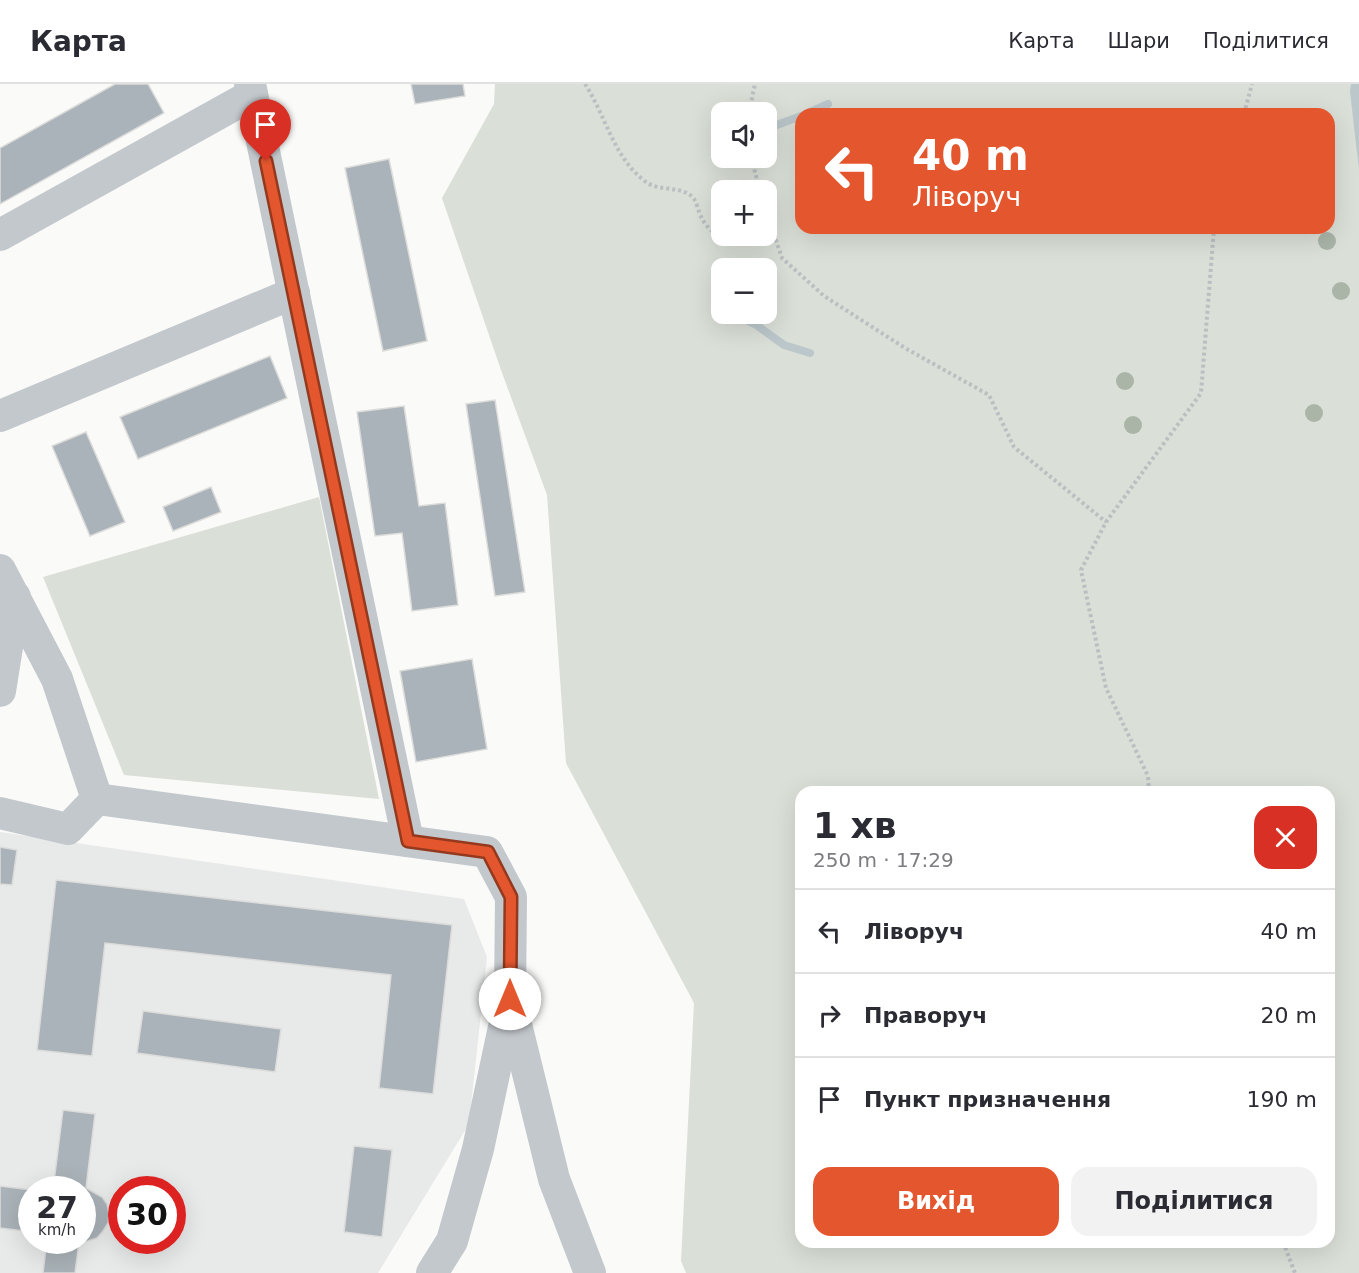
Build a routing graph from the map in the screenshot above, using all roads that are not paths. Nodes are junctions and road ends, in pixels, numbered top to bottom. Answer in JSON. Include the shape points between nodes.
{"nodes":[{"id":1,"x":251,"y":89,"type":"edge"},
{"id":2,"x":0,"y":235,"type":"edge"},
{"id":3,"x":294,"y":293,"type":"junction"},
{"id":4,"x":0,"y":416,"type":"edge"},
{"id":5,"x":0,"y":570,"type":"edge"},
{"id":6,"x":15,"y":597,"type":"junction"},
{"id":7,"x":0,"y":691,"type":"edge"},
{"id":8,"x":97,"y":799,"type":"junction"},
{"id":9,"x":0,"y":813,"type":"edge"},
{"id":10,"x":408,"y":841,"type":"junction"},
{"id":11,"x":510,"y":999,"type":"junction"},
{"id":12,"x":432,"y":1273,"type":"edge"},
{"id":13,"x":590,"y":1273,"type":"edge"}],
"edges":[{"from":1,"to":2,"type":"street"},
{"from":1,"to":3,"type":"street"},
{"from":3,"to":4,"type":"street"},
{"from":3,"to":10,"type":"street"},
{"from":5,"to":6,"type":"street"},
{"from":6,"to":7,"type":"street"},
{"from":6,"to":8,"type":"street","via":[[57,679]]},
{"from":8,"to":9,"type":"street","via":[[68,830]]},
{"from":8,"to":10,"type":"street"},
{"from":10,"to":11,"type":"street","via":[[488,852],[511,897]]},
{"from":11,"to":12,"type":"street","via":[[478,1149],[452,1241]]},
{"from":11,"to":13,"type":"street","via":[[554,1179]]}]}
